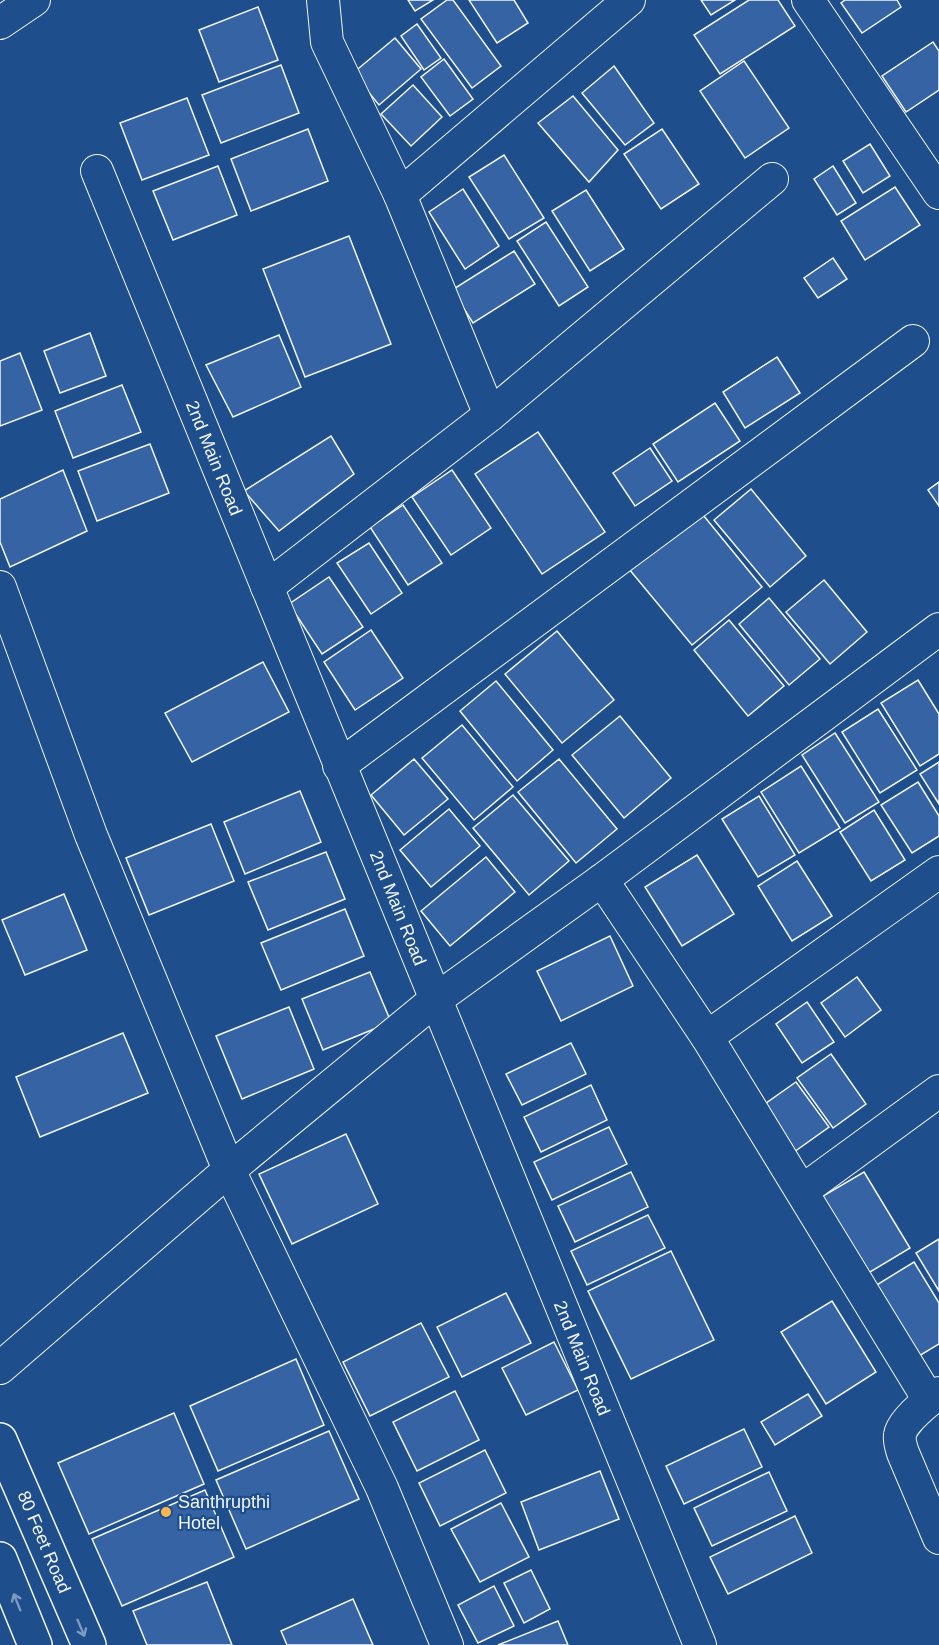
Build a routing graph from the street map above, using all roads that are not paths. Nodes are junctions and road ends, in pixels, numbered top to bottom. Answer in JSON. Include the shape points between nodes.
{"nodes":[{"id":1,"x":34,"y":0,"type":"edge"},
{"id":2,"x":323,"y":0,"type":"edge"},
{"id":3,"x":629,"y":0,"type":"edge"},
{"id":4,"x":808,"y":0,"type":"edge"},
{"id":5,"x":0,"y":23,"type":"edge"},
{"id":6,"x":97,"y":171,"type":"dead end"},
{"id":7,"x":772,"y":179,"type":"dead end"},
{"id":8,"x":939,"y":193,"type":"edge"},
{"id":9,"x":400,"y":195,"type":"junction"},
{"id":10,"x":913,"y":340,"type":"dead end"},
{"id":11,"x":490,"y":415,"type":"junction"},
{"id":12,"x":0,"y":587,"type":"edge"},
{"id":13,"x":267,"y":587,"type":"junction"},
{"id":14,"x":939,"y":629,"type":"edge"},
{"id":15,"x":339,"y":766,"type":"junction"},
{"id":16,"x":939,"y":872,"type":"edge"},
{"id":17,"x":602,"y":880,"type":"junction"},
{"id":18,"x":435,"y":1000,"type":"junction"},
{"id":19,"x":707,"y":1037,"type":"junction"},
{"id":20,"x":939,"y":1091,"type":"edge"},
{"id":21,"x":229,"y":1170,"type":"junction"},
{"id":22,"x":802,"y":1191,"type":"junction"},
{"id":23,"x":0,"y":1368,"type":"edge"},
{"id":24,"x":934,"y":1397,"type":"edge"},
{"id":25,"x":0,"y":1440,"type":"edge"},
{"id":26,"x":939,"y":1538,"type":"edge"},
{"id":27,"x":0,"y":1559,"type":"edge"},
{"id":28,"x":35,"y":1645,"type":"edge"},
{"id":29,"x":89,"y":1645,"type":"edge"},
{"id":30,"x":447,"y":1645,"type":"edge"},
{"id":31,"x":700,"y":1645,"type":"edge"}],
"edges":[{"from":1,"to":5,"type":"street"},
{"from":2,"to":9,"type":"street","via":[[327,42]]},
{"from":3,"to":9,"type":"street"},
{"from":4,"to":8,"type":"street"},
{"from":6,"to":13,"type":"street","name":"2nd Main Road"},
{"from":7,"to":11,"type":"street"},
{"from":9,"to":11,"type":"street"},
{"from":10,"to":15,"type":"street"},
{"from":11,"to":13,"type":"street"},
{"from":12,"to":21,"type":"street","via":[[91,835]]},
{"from":13,"to":15,"type":"street","name":"2nd Main Road"},
{"from":14,"to":17,"type":"street"},
{"from":15,"to":18,"type":"street","name":"2nd Main Road"},
{"from":16,"to":19,"type":"street"},
{"from":17,"to":18,"type":"street"},
{"from":17,"to":19,"type":"street"},
{"from":18,"to":21,"type":"street"},
{"from":18,"to":31,"type":"street","name":"2nd Main Road"},
{"from":19,"to":22,"type":"street"},
{"from":20,"to":22,"type":"street"},
{"from":21,"to":23,"type":"street"},
{"from":21,"to":30,"type":"street","via":[[381,1488]]},
{"from":22,"to":24,"type":"street"},
{"from":24,"to":26,"type":"street","via":[[904,1424],[900,1445]]},
{"from":25,"to":29,"type":"main road","name":"80 Feet Road","one_way":true},
{"from":28,"to":27,"type":"main road","one_way":true}]}
